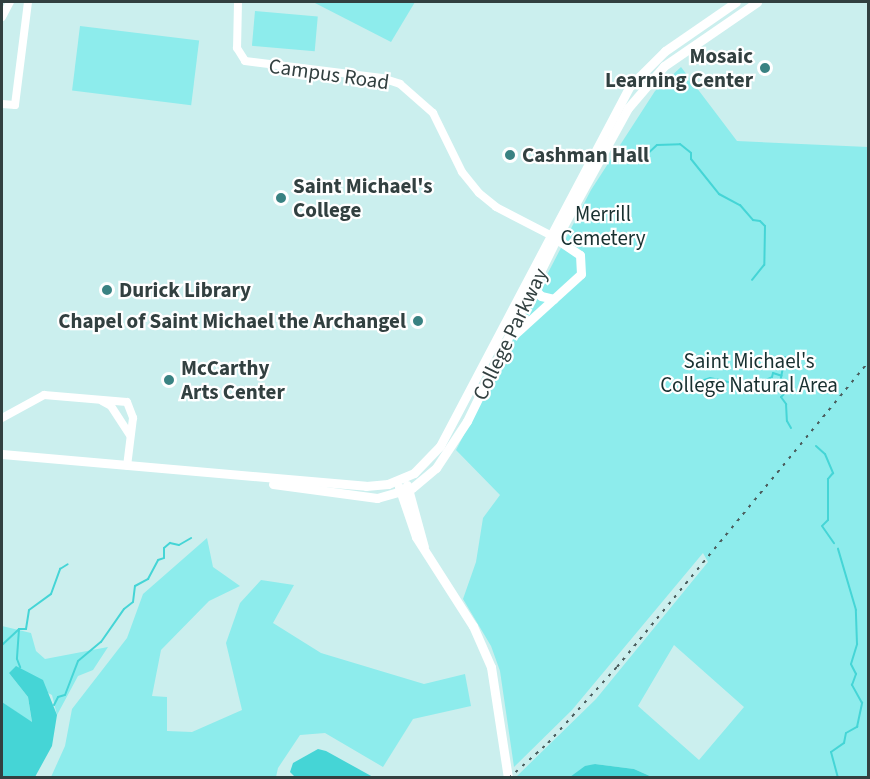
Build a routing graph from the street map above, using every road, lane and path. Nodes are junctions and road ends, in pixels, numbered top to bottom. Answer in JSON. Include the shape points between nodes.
{"nodes":[{"id":1,"x":10,"y":2,"type":"edge"},
{"id":2,"x":28,"y":2,"type":"edge"},
{"id":3,"x":238,"y":2,"type":"edge"},
{"id":4,"x":736,"y":2,"type":"edge"},
{"id":5,"x":757,"y":2,"type":"edge"},
{"id":6,"x":2,"y":17,"type":"edge"},
{"id":7,"x":2,"y":104,"type":"edge"},
{"id":8,"x":553,"y":237,"type":"junction"},
{"id":9,"x":527,"y":279,"type":"junction"},
{"id":10,"x":534,"y":289,"type":"junction"},
{"id":11,"x":554,"y":299,"type":"junction"},
{"id":12,"x":507,"y":343,"type":"junction"},
{"id":13,"x":95,"y":399,"type":"junction"},
{"id":14,"x":2,"y":418,"type":"edge"},
{"id":15,"x":130,"y":435,"type":"junction"},
{"id":16,"x":2,"y":454,"type":"edge"},
{"id":17,"x":127,"y":466,"type":"junction"},
{"id":18,"x":250,"y":479,"type":"junction"},
{"id":19,"x":401,"y":480,"type":"junction"},
{"id":20,"x":405,"y":491,"type":"junction"},
{"id":21,"x":508,"y":777,"type":"edge"}],
"edges":[{"from":1,"to":6,"type":"street"},
{"from":2,"to":7,"type":"street","via":[[15,105]]},
{"from":3,"to":8,"type":"street","name":"Campus Road","via":[[237,48],[244,61],[382,78],[400,84],[433,113],[462,171],[479,193],[496,207]]},
{"from":4,"to":8,"type":"main road","name":"College Parkway","via":[[660,55],[630,86]]},
{"from":5,"to":8,"type":"main road","name":"College Parkway","via":[[674,58],[645,86],[620,121]]},
{"from":8,"to":9,"type":"main road","name":"College Parkway"},
{"from":8,"to":10,"type":"main road","name":"College Parkway"},
{"from":8,"to":11,"type":"main road","via":[[580,255],[582,268],[578,280]]},
{"from":9,"to":10,"type":"main road"},
{"from":9,"to":19,"type":"main road","name":"College Parkway","via":[[440,446]]},
{"from":10,"to":11,"type":"main road","via":[[541,296]]},
{"from":10,"to":12,"type":"main road","name":"College Parkway"},
{"from":11,"to":12,"type":"main road"},
{"from":12,"to":20,"type":"main road","name":"College Parkway","via":[[448,453],[428,476]]},
{"from":13,"to":14,"type":"street","via":[[44,395]]},
{"from":13,"to":15,"type":"street","via":[[111,406]]},
{"from":13,"to":15,"type":"street","via":[[122,400],[130,405]]},
{"from":15,"to":17,"type":"street"},
{"from":16,"to":17,"type":"main road"},
{"from":17,"to":18,"type":"main road"},
{"from":18,"to":19,"type":"main road","via":[[366,486]]},
{"from":18,"to":20,"type":"main road","via":[[361,498]]},
{"from":19,"to":20,"type":"main road"},
{"from":20,"to":21,"type":"main road","via":[[424,552],[473,626],[491,667]]}]}
